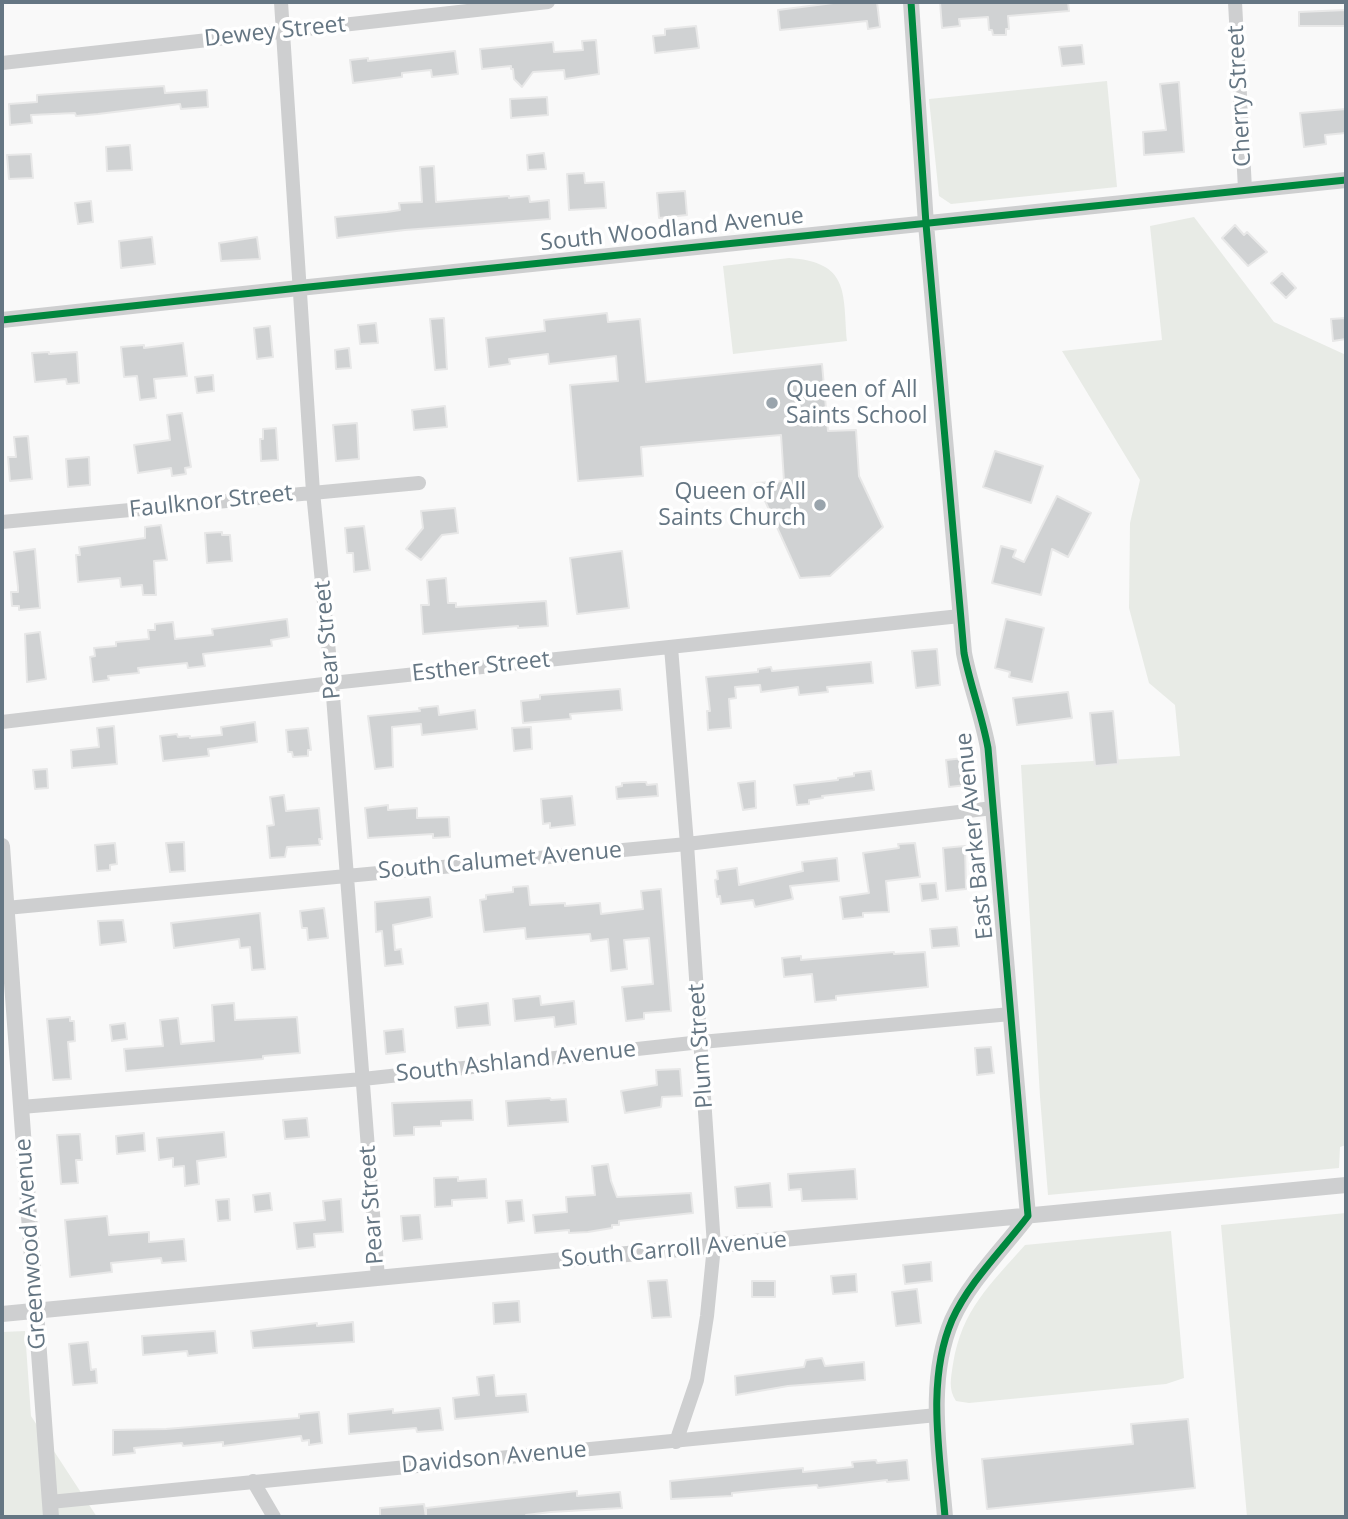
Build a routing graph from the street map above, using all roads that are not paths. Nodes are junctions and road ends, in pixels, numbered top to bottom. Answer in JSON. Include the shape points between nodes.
{"nodes":[{"id":1,"x":281,"y":2,"type":"edge"},
{"id":2,"x":548,"y":2,"type":"edge"},
{"id":3,"x":911,"y":2,"type":"edge"},
{"id":4,"x":1235,"y":2,"type":"edge"},
{"id":5,"x":283,"y":30,"type":"junction"},
{"id":6,"x":2,"y":63,"type":"edge"},
{"id":7,"x":1346,"y":180,"type":"edge"},
{"id":8,"x":1245,"y":189,"type":"junction"},
{"id":9,"x":926,"y":224,"type":"junction"},
{"id":10,"x":299,"y":288,"type":"junction"},
{"id":11,"x":2,"y":320,"type":"edge"},
{"id":12,"x":419,"y":483,"type":"dead end"},
{"id":13,"x":313,"y":492,"type":"junction"},
{"id":14,"x":2,"y":522,"type":"edge"},
{"id":15,"x":961,"y":616,"type":"junction"},
{"id":16,"x":671,"y":647,"type":"junction"},
{"id":17,"x":332,"y":683,"type":"junction"},
{"id":18,"x":2,"y":722,"type":"edge"},
{"id":19,"x":993,"y":808,"type":"junction"},
{"id":20,"x":687,"y":844,"type":"junction"},
{"id":21,"x":2,"y":846,"type":"edge"},
{"id":22,"x":347,"y":876,"type":"junction"},
{"id":23,"x":6,"y":908,"type":"junction"},
{"id":24,"x":1011,"y":1014,"type":"junction"},
{"id":25,"x":701,"y":1042,"type":"junction"},
{"id":26,"x":363,"y":1079,"type":"junction"},
{"id":27,"x":21,"y":1107,"type":"junction"},
{"id":28,"x":1346,"y":1185,"type":"edge"},
{"id":29,"x":1028,"y":1216,"type":"junction"},
{"id":30,"x":714,"y":1246,"type":"junction"},
{"id":31,"x":378,"y":1278,"type":"junction"},
{"id":32,"x":36,"y":1311,"type":"junction"},
{"id":33,"x":2,"y":1314,"type":"edge"},
{"id":34,"x":937,"y":1415,"type":"junction"},
{"id":35,"x":676,"y":1441,"type":"junction"},
{"id":36,"x":253,"y":1480,"type":"junction"},
{"id":37,"x":51,"y":1510,"type":"edge"},
{"id":38,"x":274,"y":1517,"type":"edge"},
{"id":39,"x":946,"y":1517,"type":"edge"}],
"edges":[{"from":1,"to":5,"type":"street","name":"Pear Street"},
{"from":2,"to":5,"type":"street","name":"Dewey Street"},
{"from":3,"to":9,"type":"street","name":"East Barker Avenue"},
{"from":4,"to":8,"type":"street","name":"Cherry Street"},
{"from":5,"to":6,"type":"street","name":"Dewey Street"},
{"from":5,"to":10,"type":"street","name":"Pear Street"},
{"from":7,"to":8,"type":"street","name":"South Woodland Avenue"},
{"from":8,"to":9,"type":"street","name":"South Woodland Avenue"},
{"from":9,"to":10,"type":"street","name":"South Woodland Avenue"},
{"from":9,"to":15,"type":"street","name":"East Barker Avenue"},
{"from":10,"to":11,"type":"street","name":"South Woodland Avenue"},
{"from":10,"to":13,"type":"street","name":"Pear Street"},
{"from":12,"to":13,"type":"street","name":"Faulknor Street"},
{"from":13,"to":14,"type":"street","name":"Faulknor Street"},
{"from":13,"to":17,"type":"street","name":"Pear Street"},
{"from":15,"to":16,"type":"street","name":"Esther Street"},
{"from":15,"to":19,"type":"street","name":"East Barker Avenue","via":[[969,682],[988,748]]},
{"from":16,"to":17,"type":"street","name":"Esther Street"},
{"from":16,"to":20,"type":"street","name":"Plum Street"},
{"from":17,"to":18,"type":"street","name":"Esther Street"},
{"from":17,"to":22,"type":"street","name":"Pear Street"},
{"from":19,"to":20,"type":"street","name":"South Calumet Avenue"},
{"from":19,"to":24,"type":"street","name":"East Barker Avenue"},
{"from":20,"to":22,"type":"street","name":"South Calumet Avenue"},
{"from":20,"to":25,"type":"street","name":"Plum Street"},
{"from":21,"to":23,"type":"street","name":"Greenwood Avenue"},
{"from":22,"to":23,"type":"street","name":"South Calumet Avenue"},
{"from":22,"to":26,"type":"street","name":"Pear Street"},
{"from":23,"to":27,"type":"street","name":"Greenwood Avenue"},
{"from":24,"to":25,"type":"street","name":"South Ashland Avenue"},
{"from":24,"to":29,"type":"street","name":"East Barker Avenue"},
{"from":25,"to":26,"type":"street","name":"South Ashland Avenue"},
{"from":25,"to":30,"type":"street","name":"Plum Street"},
{"from":26,"to":27,"type":"street","name":"South Ashland Avenue"},
{"from":26,"to":31,"type":"street","name":"Pear Street"},
{"from":27,"to":32,"type":"street","name":"Greenwood Avenue"},
{"from":28,"to":29,"type":"street","name":"South Carroll Avenue"},
{"from":29,"to":30,"type":"street","name":"South Carroll Avenue"},
{"from":29,"to":34,"type":"street","via":[[968,1292],[953,1319],[943,1347]]},
{"from":30,"to":31,"type":"street","name":"South Carroll Avenue"},
{"from":30,"to":35,"type":"street","name":"Plum Street","via":[[696,1380]]},
{"from":31,"to":32,"type":"street","name":"South Carroll Avenue"},
{"from":32,"to":33,"type":"street","name":"South Carroll Avenue"},
{"from":32,"to":37,"type":"street","name":"Greenwood Avenue"},
{"from":34,"to":35,"type":"street","name":"Davidson Avenue"},
{"from":34,"to":39,"type":"street"},
{"from":35,"to":36,"type":"street","name":"Davidson Avenue"},
{"from":36,"to":37,"type":"street","name":"Davidson Avenue"},
{"from":36,"to":38,"type":"street"}]}
